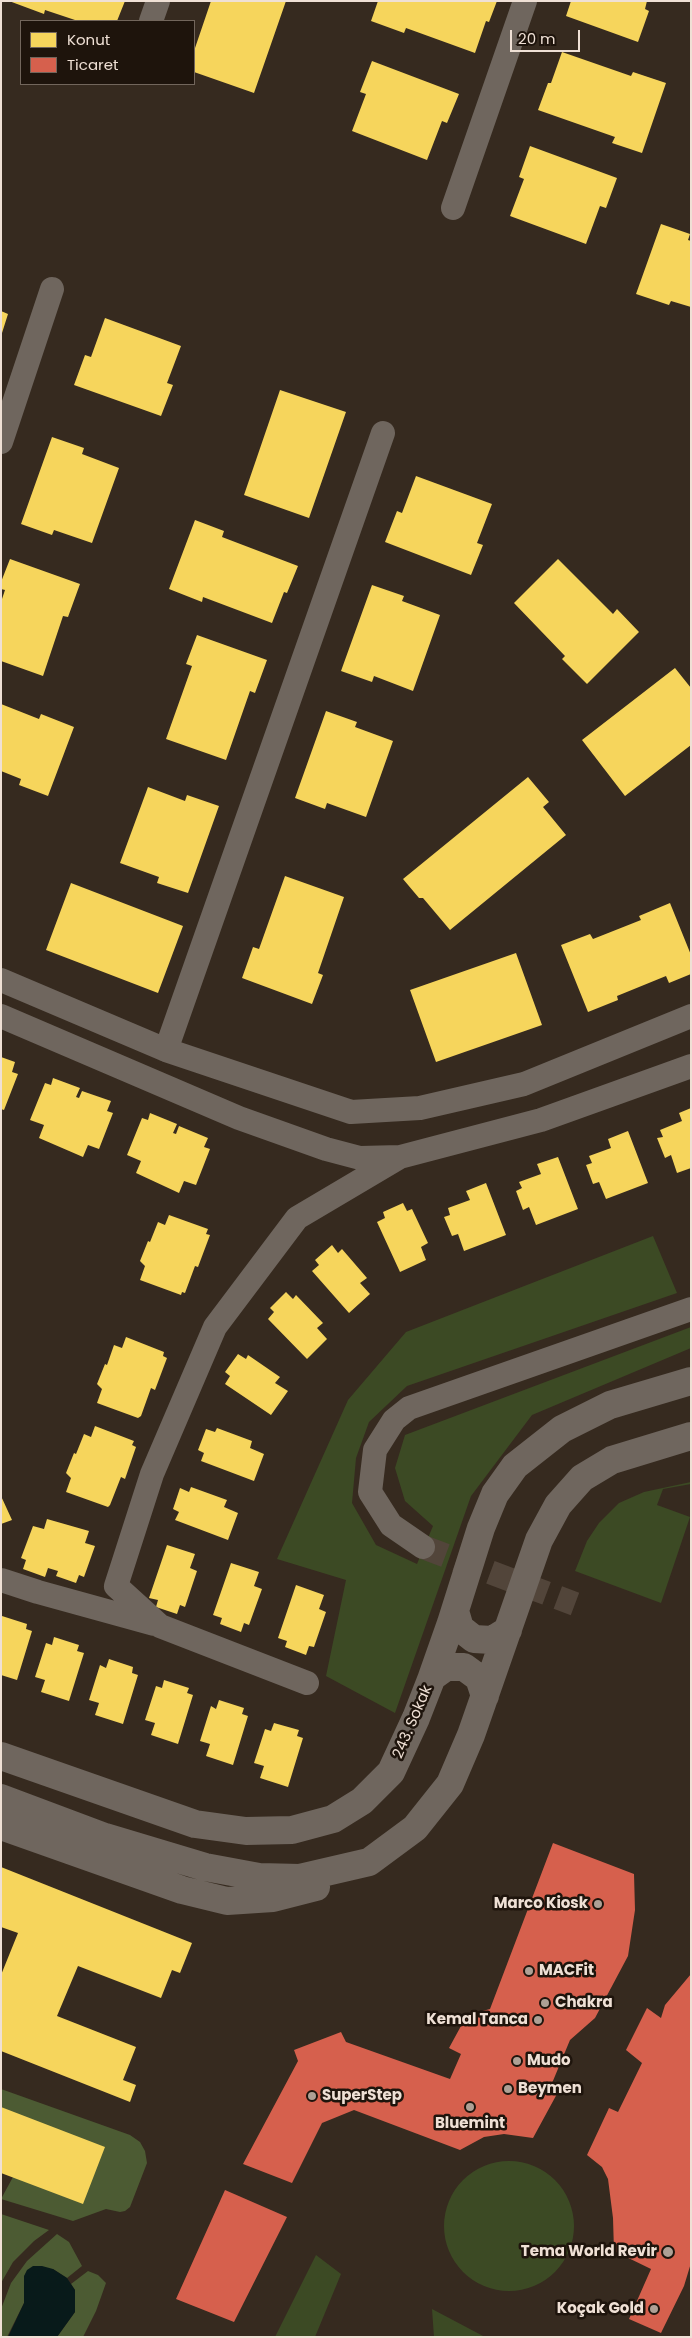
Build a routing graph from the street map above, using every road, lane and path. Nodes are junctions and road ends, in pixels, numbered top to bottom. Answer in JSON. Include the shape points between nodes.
{"nodes":[{"id":1,"x":158,"y":1,"type":"edge"},
{"id":2,"x":525,"y":1,"type":"edge"},
{"id":3,"x":151,"y":20,"type":"edge"},
{"id":4,"x":453,"y":208,"type":"dead end"},
{"id":5,"x":52,"y":289,"type":"dead end"},
{"id":6,"x":383,"y":433,"type":"dead end"},
{"id":7,"x":1,"y":442,"type":"edge"},
{"id":8,"x":1,"y":980,"type":"edge"},
{"id":9,"x":1,"y":1016,"type":"edge"},
{"id":10,"x":691,"y":1016,"type":"edge"},
{"id":11,"x":166,"y":1050,"type":"junction"},
{"id":12,"x":691,"y":1066,"type":"edge"},
{"id":13,"x":400,"y":1157,"type":"junction"},
{"id":14,"x":691,"y":1309,"type":"edge"},
{"id":15,"x":691,"y":1381,"type":"edge"},
{"id":16,"x":691,"y":1436,"type":"edge"},
{"id":17,"x":422,"y":1547,"type":"tunnel mouth"},
{"id":18,"x":1,"y":1580,"type":"edge"},
{"id":19,"x":116,"y":1586,"type":"junction"},
{"id":20,"x":85,"y":1604,"type":"junction"},
{"id":21,"x":455,"y":1611,"type":"junction"},
{"id":22,"x":160,"y":1626,"type":"junction"},
{"id":23,"x":508,"y":1630,"type":"junction"},
{"id":24,"x":432,"y":1677,"type":"junction"},
{"id":25,"x":307,"y":1683,"type":"dead end"},
{"id":26,"x":485,"y":1696,"type":"junction"},
{"id":27,"x":1,"y":1756,"type":"edge"},
{"id":28,"x":1,"y":1798,"type":"edge"},
{"id":29,"x":1,"y":1826,"type":"edge"},
{"id":30,"x":369,"y":1862,"type":"junction"}],
"edges":[{"from":1,"to":3,"type":"street"},
{"from":2,"to":4,"type":"street"},
{"from":5,"to":7,"type":"street"},
{"from":6,"to":11,"type":"street"},
{"from":8,"to":11,"type":"street"},
{"from":9,"to":13,"type":"street","via":[[240,1118],[326,1149],[360,1158]]},
{"from":10,"to":11,"type":"street","via":[[524,1084],[420,1108],[351,1112]]},
{"from":12,"to":13,"type":"street","via":[[541,1120]]},
{"from":13,"to":19,"type":"street","via":[[297,1218],[215,1327],[152,1474]]},
{"from":14,"to":17,"type":"street","via":[[409,1408],[394,1420],[375,1450],[370,1492],[391,1525]]},
{"from":15,"to":21,"type":"street","name":"243. Sokak","via":[[610,1405],[562,1429],[515,1466],[495,1494]]},
{"from":16,"to":23,"type":"street","via":[[612,1460],[582,1478],[558,1505],[539,1540]]},
{"from":18,"to":20,"type":"street"},
{"from":19,"to":20,"type":"street"},
{"from":19,"to":22,"type":"street"},
{"from":20,"to":22,"type":"street"},
{"from":21,"to":23,"type":"street","via":[[460,1628],[474,1639],[492,1640]]},
{"from":21,"to":24,"type":"street","name":"243. Sokak"},
{"from":22,"to":25,"type":"street"},
{"from":23,"to":26,"type":"street"},
{"from":24,"to":26,"type":"street","via":[[446,1667],[464,1667],[479,1678]]},
{"from":24,"to":27,"type":"street","name":"243. Sokak","via":[[391,1772],[362,1801],[333,1818],[292,1830],[246,1831],[195,1824]]},
{"from":26,"to":30,"type":"street","via":[[450,1784],[415,1828]]},
{"from":28,"to":30,"type":"street","via":[[105,1837],[205,1867],[250,1875],[300,1878]]},
{"from":29,"to":30,"type":"street","via":[[182,1890],[228,1901],[273,1898],[310,1890]]}]}
